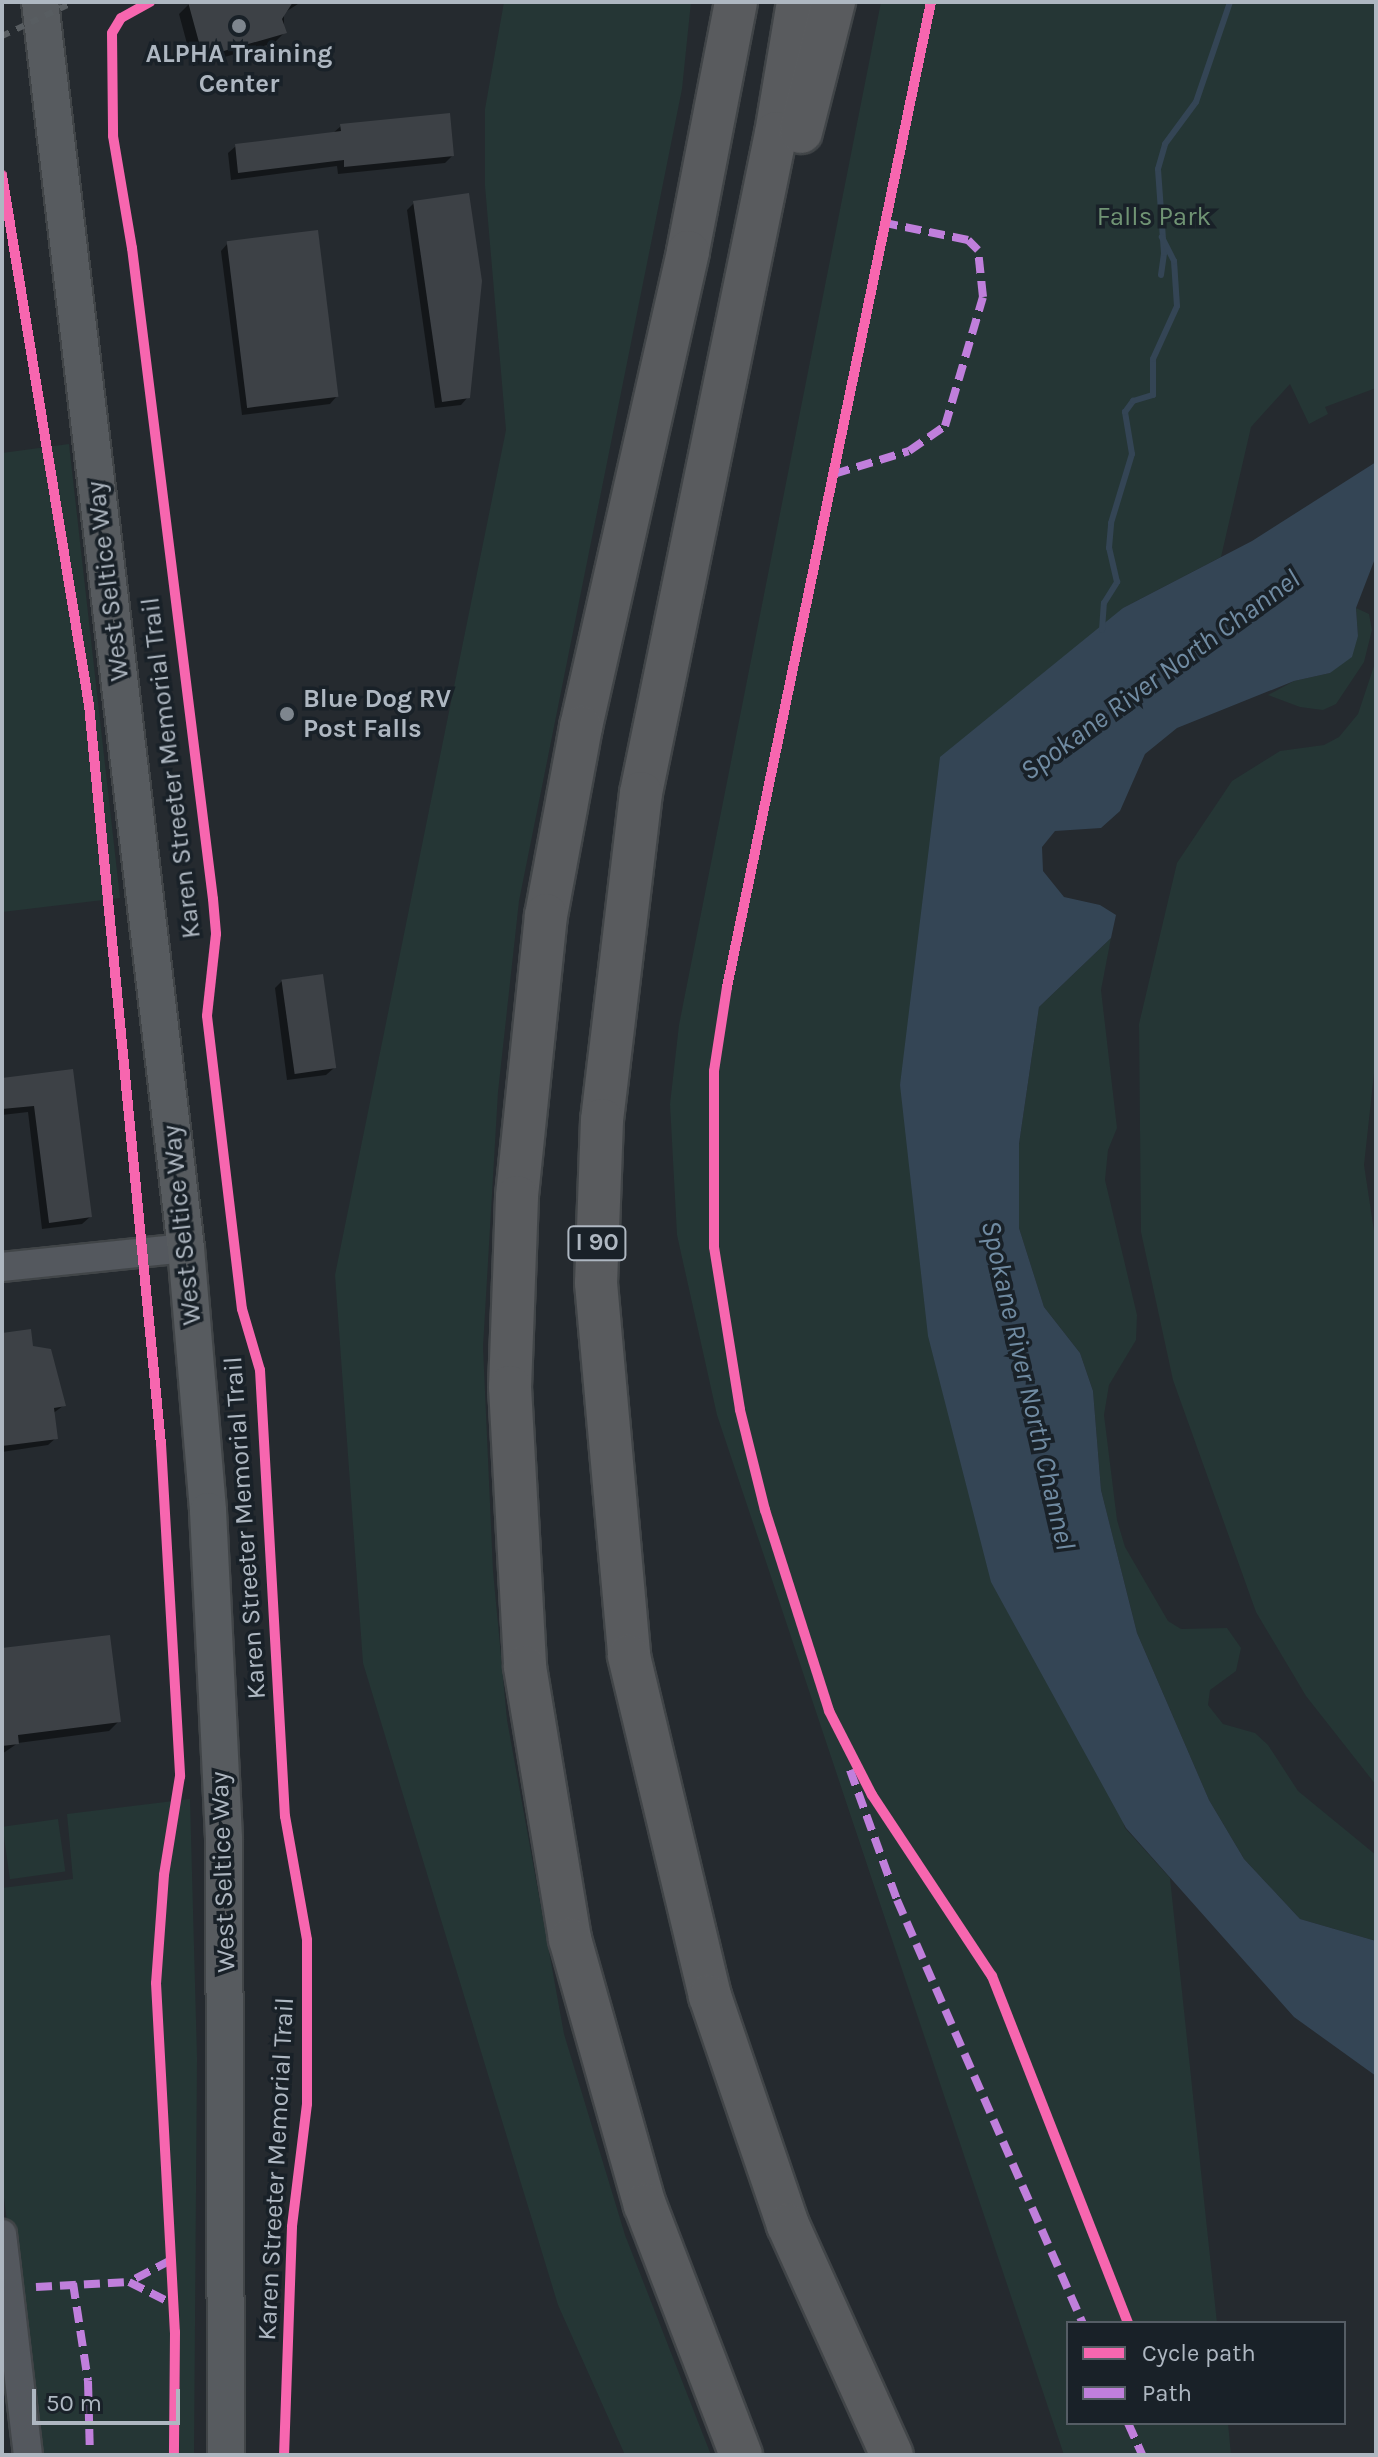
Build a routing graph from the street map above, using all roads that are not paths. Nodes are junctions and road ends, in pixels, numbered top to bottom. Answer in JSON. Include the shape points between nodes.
{"nodes":[{"id":1,"x":40,"y":2,"type":"edge"},
{"id":2,"x":707,"y":2,"type":"edge"},
{"id":3,"x":736,"y":2,"type":"edge"},
{"id":4,"x":798,"y":2,"type":"edge"},
{"id":5,"x":834,"y":2,"type":"edge"},
{"id":6,"x":707,"y":472,"type":"junction"},
{"id":7,"x":581,"y":727,"type":"junction"},
{"id":8,"x":186,"y":1248,"type":"junction"},
{"id":9,"x":2,"y":1267,"type":"edge"},
{"id":10,"x":2,"y":2234,"type":"edge"},
{"id":11,"x":28,"y":2455,"type":"edge"},
{"id":12,"x":226,"y":2455,"type":"edge"},
{"id":13,"x":741,"y":2455,"type":"edge"},
{"id":14,"x":892,"y":2455,"type":"edge"}],
"edges":[{"from":1,"to":8,"type":"main road","name":"West Seltice Way"},
{"from":2,"to":7,"type":"highway","via":[[684,168]]},
{"from":3,"to":7,"type":"highway","via":[[688,252]]},
{"from":4,"to":6,"type":"highway","number":"I 90"},
{"from":5,"to":6,"type":"highway","via":[[753,318]]},
{"from":6,"to":14,"type":"highway","number":"I 90","via":[[641,793],[602,1120],[596,1283],[609,1474],[629,1656],[710,1996],[788,2225]]},
{"from":7,"to":13,"type":"highway","via":[[546,915],[517,1197],[510,1387],[525,1667],[570,1939],[592,2028],[670,2278]]},
{"from":8,"to":9,"type":"street"},
{"from":8,"to":12,"type":"main road","name":"West Seltice Way","via":[[208,1511],[224,1840]]},
{"from":10,"to":11,"type":"street"}]}
